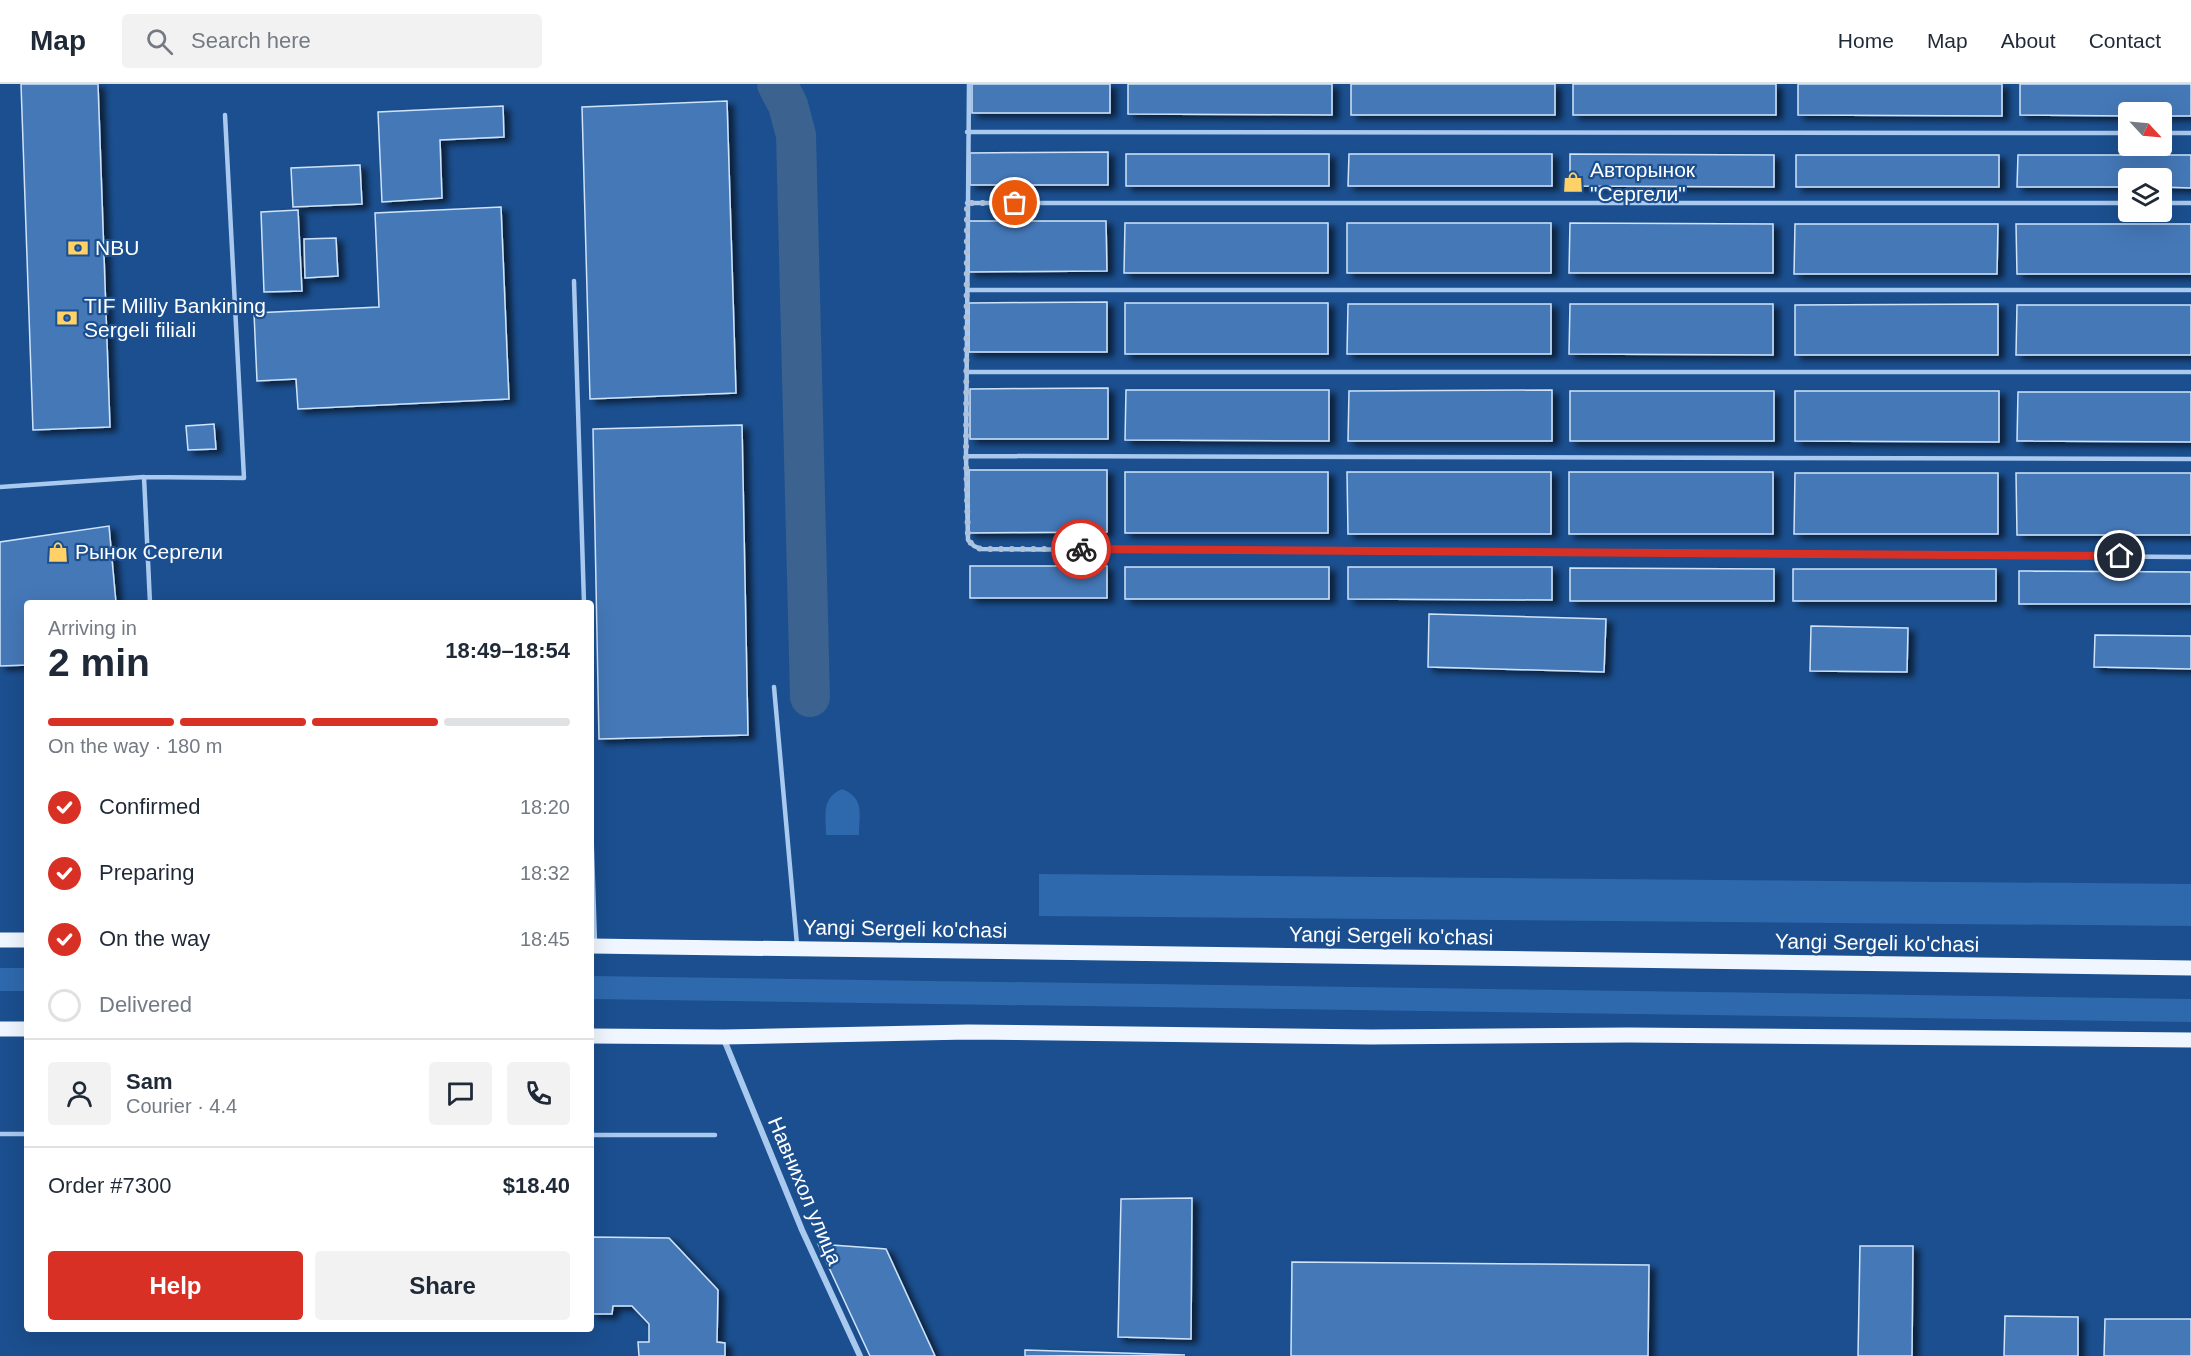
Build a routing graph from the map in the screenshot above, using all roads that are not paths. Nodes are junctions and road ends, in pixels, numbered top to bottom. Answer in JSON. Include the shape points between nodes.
{"nodes":[{"id":1,"x":969,"y":84,"type":"edge"},
{"id":2,"x":225,"y":116,"type":"dead end"},
{"id":3,"x":967,"y":132,"type":"junction"},
{"id":4,"x":2118,"y":133,"type":"edge"},
{"id":5,"x":2172,"y":133,"type":"edge"},
{"id":6,"x":2191,"y":133,"type":"edge"},
{"id":7,"x":967,"y":203,"type":"junction"},
{"id":8,"x":2118,"y":203,"type":"edge"},
{"id":9,"x":2172,"y":203,"type":"edge"},
{"id":10,"x":2191,"y":203,"type":"edge"},
{"id":11,"x":574,"y":281,"type":"dead end"},
{"id":12,"x":968,"y":290,"type":"junction"},
{"id":13,"x":2191,"y":290,"type":"edge"},
{"id":14,"x":967,"y":372,"type":"junction"},
{"id":15,"x":2191,"y":372,"type":"edge"},
{"id":16,"x":966,"y":456,"type":"junction"},
{"id":17,"x":2191,"y":459,"type":"edge"},
{"id":18,"x":144,"y":477,"type":"junction"},
{"id":19,"x":0,"y":488,"type":"edge"},
{"id":20,"x":2191,"y":557,"type":"edge"},
{"id":21,"x":150,"y":600,"type":"edge"},
{"id":22,"x":584,"y":600,"type":"edge"},
{"id":23,"x":774,"y":687,"type":"dead end"},
{"id":24,"x":0,"y":940,"type":"edge"},
{"id":25,"x":24,"y":940,"type":"edge"},
{"id":26,"x":594,"y":946,"type":"edge"},
{"id":27,"x":798,"y":949,"type":"junction"},
{"id":28,"x":2191,"y":968,"type":"edge"},
{"id":29,"x":0,"y":1029,"type":"edge"},
{"id":30,"x":24,"y":1029,"type":"edge"},
{"id":31,"x":594,"y":1036,"type":"edge"},
{"id":32,"x":723,"y":1037,"type":"junction"},
{"id":33,"x":2191,"y":1040,"type":"edge"},
{"id":34,"x":0,"y":1134,"type":"edge"},
{"id":35,"x":24,"y":1134,"type":"edge"},
{"id":36,"x":594,"y":1135,"type":"edge"},
{"id":37,"x":715,"y":1135,"type":"dead end"},
{"id":38,"x":860,"y":1356,"type":"edge"}],
"edges":[{"from":1,"to":3,"type":"lane"},
{"from":2,"to":18,"type":"lane","via":[[244,478]]},
{"from":3,"to":4,"type":"lane"},
{"from":3,"to":7,"type":"lane"},
{"from":5,"to":6,"type":"lane"},
{"from":7,"to":8,"type":"lane"},
{"from":7,"to":12,"type":"lane"},
{"from":9,"to":10,"type":"lane"},
{"from":11,"to":22,"type":"lane"},
{"from":12,"to":13,"type":"lane"},
{"from":12,"to":14,"type":"lane"},
{"from":14,"to":15,"type":"lane"},
{"from":14,"to":16,"type":"lane"},
{"from":16,"to":17,"type":"lane"},
{"from":16,"to":20,"type":"lane","via":[[968,540],[981,549]]},
{"from":18,"to":19,"type":"lane"},
{"from":18,"to":21,"type":"lane"},
{"from":23,"to":27,"type":"lane"},
{"from":24,"to":25,"type":"main road"},
{"from":26,"to":27,"type":"main road","name":"Yangi Sergeli ko'chasi"},
{"from":27,"to":28,"type":"main road","name":"Yangi Sergeli ko'chasi"},
{"from":29,"to":30,"type":"main road"},
{"from":31,"to":32,"type":"main road"},
{"from":32,"to":33,"type":"main road","via":[[968,1032]]},
{"from":32,"to":38,"type":"street","name":"Навнихол улица","via":[[802,1230]]},
{"from":34,"to":35,"type":"lane"},
{"from":36,"to":37,"type":"lane"}]}
